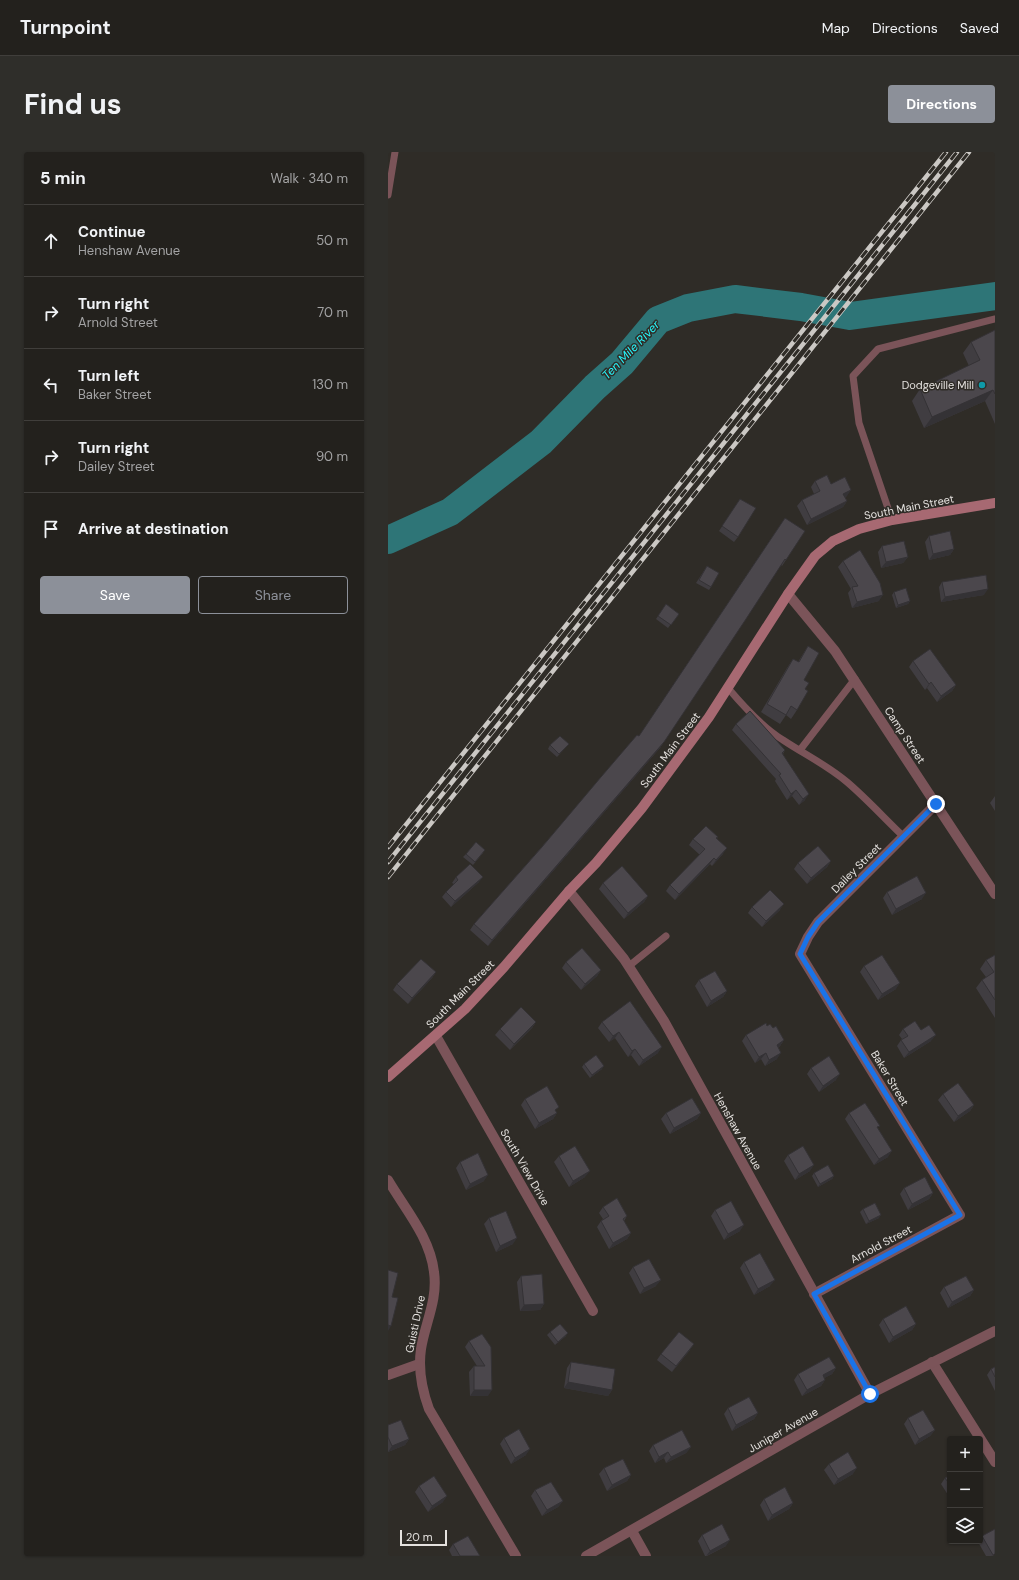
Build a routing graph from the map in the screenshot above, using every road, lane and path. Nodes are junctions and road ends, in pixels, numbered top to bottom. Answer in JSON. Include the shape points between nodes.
{"nodes":[{"id":1,"x":395,"y":152,"type":"edge"},
{"id":2,"x":388,"y":195,"type":"edge"},
{"id":3,"x":995,"y":319,"type":"edge"},
{"id":4,"x":995,"y":503,"type":"edge"},
{"id":5,"x":892,"y":520,"type":"junction"},
{"id":6,"x":788,"y":594,"type":"junction"},
{"id":7,"x":854,"y":679,"type":"junction"},
{"id":8,"x":728,"y":688,"type":"junction"},
{"id":9,"x":800,"y":750,"type":"junction"},
{"id":10,"x":936,"y":804,"type":"junction"},
{"id":11,"x":904,"y":837,"type":"junction"},
{"id":12,"x":570,"y":891,"type":"junction"},
{"id":13,"x":995,"y":894,"type":"edge"},
{"id":14,"x":666,"y":936,"type":"dead end"},
{"id":15,"x":800,"y":954,"type":"joint"},
{"id":16,"x":629,"y":966,"type":"junction"},
{"id":17,"x":436,"y":1036,"type":"junction"},
{"id":18,"x":388,"y":1077,"type":"edge"},
{"id":19,"x":388,"y":1180,"type":"edge"},
{"id":20,"x":960,"y":1215,"type":"joint"},
{"id":21,"x":814,"y":1294,"type":"junction"},
{"id":22,"x":593,"y":1311,"type":"dead end"},
{"id":23,"x":995,"y":1331,"type":"edge"},
{"id":24,"x":932,"y":1362,"type":"junction"},
{"id":25,"x":419,"y":1364,"type":"junction"},
{"id":26,"x":388,"y":1375,"type":"edge"},
{"id":27,"x":870,"y":1394,"type":"junction"},
{"id":28,"x":995,"y":1462,"type":"edge"},
{"id":29,"x":632,"y":1531,"type":"junction"},
{"id":30,"x":516,"y":1556,"type":"edge"},
{"id":31,"x":586,"y":1556,"type":"edge"},
{"id":32,"x":646,"y":1556,"type":"edge"}],
"edges":[{"from":1,"to":2,"type":"lane"},
{"from":3,"to":5,"type":"lane","via":[[878,349],[853,376],[859,423]]},
{"from":4,"to":5,"type":"main road","name":"South Main Street"},
{"from":5,"to":6,"type":"main road","name":"South Main Street","via":[[859,529],[833,541],[815,556]]},
{"from":6,"to":7,"type":"street","name":"Camp Street","via":[[835,651]]},
{"from":6,"to":8,"type":"main road","name":"South Main Street"},
{"from":7,"to":9,"type":"lane"},
{"from":7,"to":10,"type":"street","name":"Camp Street"},
{"from":8,"to":9,"type":"lane","via":[[761,722],[782,740]]},
{"from":8,"to":12,"type":"main road","name":"South Main Street","via":[[710,717],[642,808]]},
{"from":9,"to":11,"type":"lane","via":[[846,782]]},
{"from":10,"to":11,"type":"street","name":"Dailey Street"},
{"from":10,"to":13,"type":"street","name":"Camp Street"},
{"from":11,"to":15,"type":"street","name":"Dailey Street","via":[[818,922]]},
{"from":12,"to":16,"type":"street","name":"Henshaw Avenue"},
{"from":12,"to":17,"type":"main road","name":"South Main Street","via":[[485,988]]},
{"from":14,"to":16,"type":"lane"},
{"from":15,"to":20,"type":"street","name":"Baker Street"},
{"from":16,"to":21,"type":"street","name":"Henshaw Avenue","via":[[664,1021]]},
{"from":17,"to":18,"type":"main road","name":"South Main Street"},
{"from":17,"to":22,"type":"street","name":"South View Drive"},
{"from":19,"to":25,"type":"street","name":"Guisti Drive","via":[[422,1234],[434,1272],[431,1314]]},
{"from":20,"to":21,"type":"street","name":"Arnold Street"},
{"from":21,"to":27,"type":"street","name":"Henshaw Avenue"},
{"from":23,"to":24,"type":"street","name":"Juniper Avenue"},
{"from":24,"to":27,"type":"street","name":"Juniper Avenue"},
{"from":24,"to":28,"type":"street"},
{"from":25,"to":26,"type":"street"},
{"from":25,"to":30,"type":"street","name":"Guisti Drive","via":[[423,1394],[429,1409]]},
{"from":27,"to":29,"type":"street","name":"Juniper Avenue"},
{"from":29,"to":31,"type":"street","name":"Juniper Avenue"},
{"from":29,"to":32,"type":"street"}]}
